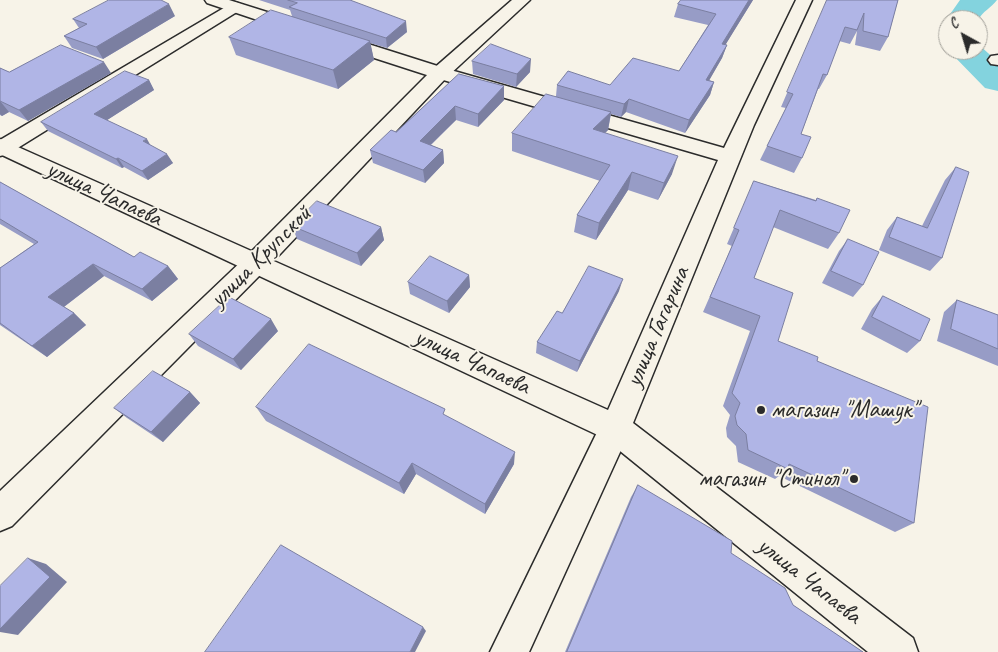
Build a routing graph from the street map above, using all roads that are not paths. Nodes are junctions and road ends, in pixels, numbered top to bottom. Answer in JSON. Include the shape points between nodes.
{"nodes":[{"id":1,"x":213,"y":0,"type":"edge"},
{"id":2,"x":522,"y":0,"type":"edge"},
{"id":3,"x":804,"y":0,"type":"edge"},
{"id":4,"x":234,"y":7,"type":"junction"},
{"id":5,"x":440,"y":73,"type":"junction"},
{"id":6,"x":1,"y":148,"type":"edge"},
{"id":7,"x":731,"y":157,"type":"junction"},
{"id":8,"x":256,"y":263,"type":"junction"},
{"id":9,"x":615,"y":428,"type":"junction"},
{"id":10,"x":0,"y":514,"type":"edge"},
{"id":11,"x":509,"y":652,"type":"edge"},
{"id":12,"x":899,"y":652,"type":"edge"}],
"edges":[{"from":1,"to":4,"type":"street"},
{"from":2,"to":5,"type":"street","name":"улица Крупской"},
{"from":3,"to":7,"type":"street","name":"улица Гагарина"},
{"from":4,"to":5,"type":"street"},
{"from":4,"to":6,"type":"street"},
{"from":5,"to":7,"type":"street"},
{"from":5,"to":8,"type":"street","name":"улица Крупской"},
{"from":6,"to":8,"type":"street","name":"улица Чапаева"},
{"from":7,"to":9,"type":"street","name":"улица Гагарина"},
{"from":8,"to":9,"type":"street","name":"улица Чапаева"},
{"from":8,"to":10,"type":"street","name":"улица Крупской"},
{"from":9,"to":11,"type":"street","name":"улица Гагарина"},
{"from":9,"to":12,"type":"street","name":"улица Чапаева"}]}
